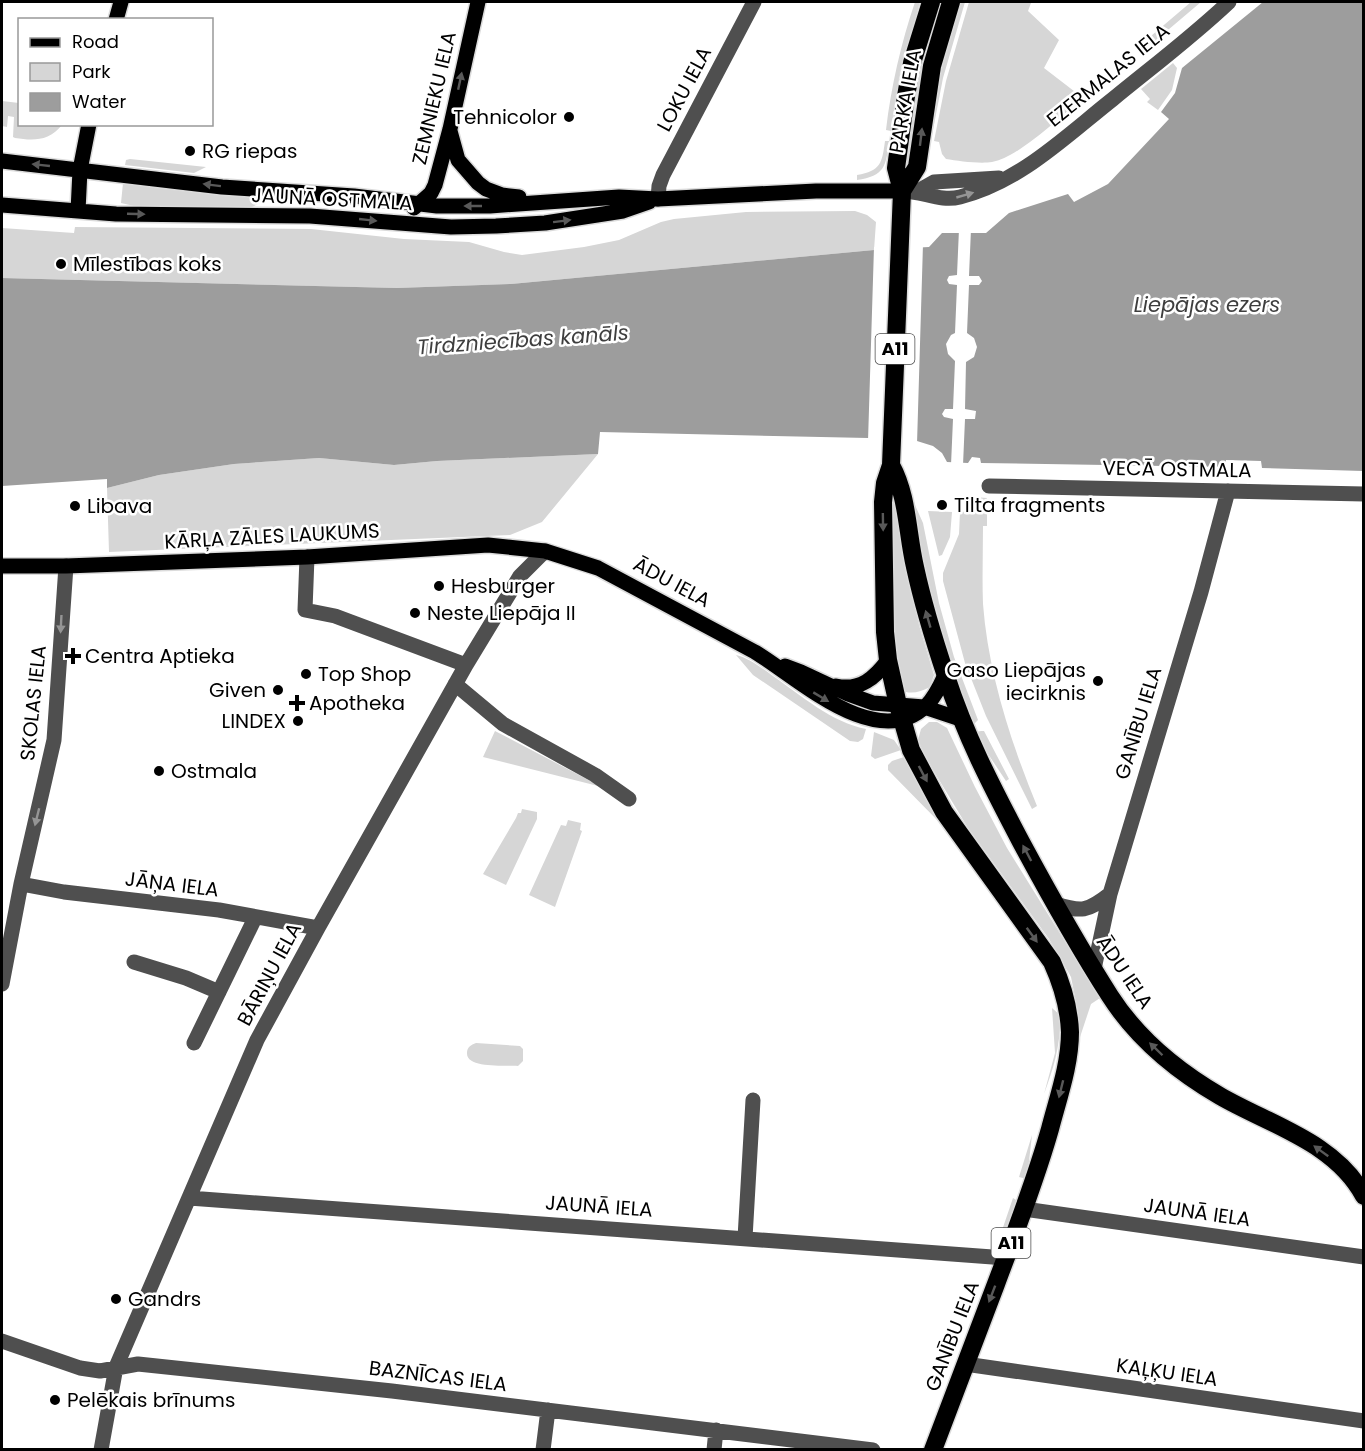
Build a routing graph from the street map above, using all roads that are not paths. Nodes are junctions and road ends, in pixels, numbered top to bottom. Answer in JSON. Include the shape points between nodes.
{"nodes":[{"id":1,"x":121,"y":2,"type":"edge"},
{"id":2,"x":478,"y":2,"type":"edge"},
{"id":3,"x":754,"y":2,"type":"edge"},
{"id":4,"x":931,"y":2,"type":"edge"},
{"id":5,"x":951,"y":2,"type":"edge"},
{"id":6,"x":1229,"y":2,"type":"edge"},
{"id":7,"x":117,"y":18,"type":"edge"},
{"id":8,"x":89,"y":126,"type":"edge"},
{"id":9,"x":450,"y":129,"type":"junction"},
{"id":10,"x":2,"y":161,"type":"edge"},
{"id":11,"x":80,"y":170,"type":"junction"},
{"id":12,"x":910,"y":191,"type":"junction"},
{"id":13,"x":657,"y":199,"type":"junction"},
{"id":14,"x":558,"y":200,"type":"junction"},
{"id":15,"x":2,"y":205,"type":"edge"},
{"id":16,"x":418,"y":205,"type":"junction"},
{"id":17,"x":78,"y":211,"type":"junction"},
{"id":18,"x":395,"y":223,"type":"junction"},
{"id":19,"x":891,"y":465,"type":"junction"},
{"id":20,"x":989,"y":486,"type":"dead end"},
{"id":21,"x":1228,"y":491,"type":"junction"},
{"id":22,"x":1364,"y":494,"type":"edge"},
{"id":23,"x":545,"y":551,"type":"junction"},
{"id":24,"x":306,"y":557,"type":"junction"},
{"id":25,"x":2,"y":566,"type":"edge"},
{"id":26,"x":66,"y":566,"type":"junction"},
{"id":27,"x":888,"y":660,"type":"junction"},
{"id":28,"x":773,"y":663,"type":"junction"},
{"id":29,"x":466,"y":665,"type":"junction"},
{"id":30,"x":945,"y":675,"type":"junction"},
{"id":31,"x":826,"y":683,"type":"junction"},
{"id":32,"x":455,"y":684,"type":"junction"},
{"id":33,"x":924,"y":707,"type":"junction"},
{"id":34,"x":900,"y":712,"type":"junction"},
{"id":35,"x":960,"y":719,"type":"junction"},
{"id":36,"x":629,"y":799,"type":"dead end"},
{"id":37,"x":21,"y":884,"type":"junction"},
{"id":38,"x":1110,"y":894,"type":"junction"},
{"id":39,"x":1054,"y":904,"type":"junction"},
{"id":40,"x":255,"y":918,"type":"junction"},
{"id":41,"x":318,"y":928,"type":"junction"},
{"id":42,"x":134,"y":962,"type":"dead end"},
{"id":43,"x":1094,"y":969,"type":"junction"},
{"id":44,"x":2,"y":984,"type":"edge"},
{"id":45,"x":219,"y":992,"type":"junction"},
{"id":46,"x":194,"y":1043,"type":"dead end"},
{"id":47,"x":753,"y":1100,"type":"dead end"},
{"id":48,"x":1364,"y":1196,"type":"edge"},
{"id":49,"x":189,"y":1198,"type":"junction"},
{"id":50,"x":1024,"y":1209,"type":"junction"},
{"id":51,"x":745,"y":1238,"type":"junction"},
{"id":52,"x":1364,"y":1257,"type":"edge"},
{"id":53,"x":1006,"y":1258,"type":"junction"},
{"id":54,"x":2,"y":1341,"type":"edge"},
{"id":55,"x":965,"y":1364,"type":"junction"},
{"id":56,"x":116,"y":1367,"type":"junction"},
{"id":57,"x":548,"y":1410,"type":"junction"},
{"id":58,"x":1364,"y":1421,"type":"edge"},
{"id":59,"x":716,"y":1430,"type":"junction"},
{"id":60,"x":101,"y":1449,"type":"edge"},
{"id":61,"x":543,"y":1449,"type":"edge"},
{"id":62,"x":714,"y":1449,"type":"edge"},
{"id":63,"x":873,"y":1449,"type":"edge"},
{"id":64,"x":933,"y":1449,"type":"edge"}],
"edges":[{"from":1,"to":7,"type":"main road"},
{"from":9,"to":2,"type":"main road","name":"ZEMNIEKU IELA","one_way":true},
{"from":3,"to":13,"type":"street","name":"LOKU IELA","via":[[663,175]]},
{"from":4,"to":12,"type":"highway","name":"PARKA IELA","number":"A11","via":[[912,63],[896,168]]},
{"from":12,"to":5,"type":"highway","name":"PARKA IELA","number":"A11","one_way":true,"via":[[932,66]]},
{"from":6,"to":12,"type":"street","name":"EZERMALAS IELA","via":[[1038,159],[1010,177],[957,198],[942,199]]},
{"from":8,"to":11,"type":"main road"},
{"from":9,"to":14,"type":"main road","via":[[458,160],[486,189],[502,195]]},
{"from":9,"to":16,"type":"main road","name":"ZEMNIEKU IELA","via":[[431,193]]},
{"from":11,"to":10,"type":"main road","name":"JAUNĀ OSTMALA","one_way":true},
{"from":16,"to":11,"type":"main road","name":"JAUNĀ OSTMALA","one_way":true},
{"from":11,"to":17,"type":"main road"},
{"from":12,"to":13,"type":"main road","name":"JAUNĀ OSTMALA"},
{"from":12,"to":19,"type":"highway","number":"A11","via":[[899,234]]},
{"from":13,"to":14,"type":"main road","name":"JAUNĀ OSTMALA"},
{"from":18,"to":13,"type":"main road","name":"JAUNĀ OSTMALA","one_way":true,"via":[[451,227],[545,223],[623,211]]},
{"from":14,"to":16,"type":"main road","name":"JAUNĀ OSTMALA","one_way":true,"via":[[490,206]]},
{"from":15,"to":17,"type":"main road","name":"JAUNĀ OSTMALA"},
{"from":16,"to":18,"type":"main road","name":"ZEMNIEKU IELA"},
{"from":17,"to":18,"type":"main road","name":"JAUNĀ OSTMALA","one_way":true,"via":[[310,216]]},
{"from":19,"to":27,"type":"highway","number":"A11","one_way":true,"via":[[883,502]]},
{"from":30,"to":19,"type":"highway","number":"A11","one_way":true,"via":[[915,566],[901,487]]},
{"from":20,"to":21,"type":"street","name":"VECĀ OSTMALA"},
{"from":21,"to":22,"type":"street","name":"VECĀ OSTMALA"},
{"from":21,"to":38,"type":"street","name":"GANĪBU IELA"},
{"from":23,"to":24,"type":"main road","name":"KĀRĻA ZĀLES LAUKUMS","via":[[488,545]]},
{"from":23,"to":28,"type":"main road","name":"ĀDU IELA","via":[[598,568]]},
{"from":23,"to":29,"type":"street","name":"BĀRIŅU IELA","via":[[520,576]]},
{"from":24,"to":26,"type":"main road","name":"KĀRĻA ZĀLES LAUKUMS"},
{"from":24,"to":29,"type":"street","via":[[305,610],[335,616]]},
{"from":25,"to":26,"type":"main road","name":"KĀRĻA ZĀLES LAUKUMS"},
{"from":26,"to":37,"type":"street","name":"SKOLAS IELA","one_way":true,"via":[[54,741]]},
{"from":27,"to":31,"type":"main road","via":[[868,682],[851,687]]},
{"from":27,"to":34,"type":"highway","number":"A11"},
{"from":28,"to":31,"type":"main road","name":"ĀDU IELA"},
{"from":28,"to":34,"type":"main road","name":"ĀDU IELA","one_way":true,"via":[[804,687],[845,710],[876,719]]},
{"from":29,"to":32,"type":"street","name":"BĀRIŅU IELA"},
{"from":30,"to":33,"type":"main road"},
{"from":30,"to":35,"type":"highway","name":"ĀDU IELA","number":"A11"},
{"from":31,"to":34,"type":"main road","name":"ĀDU IELA"},
{"from":32,"to":36,"type":"street","via":[[502,724]]},
{"from":32,"to":41,"type":"street","name":"BĀRIŅU IELA"},
{"from":33,"to":34,"type":"main road","name":"ĀDU IELA"},
{"from":33,"to":35,"type":"main road","name":"ĀDU IELA"},
{"from":34,"to":50,"type":"highway","name":"GANĪBU IELA","number":"A11","one_way":true,"via":[[911,750],[944,812],[1052,962],[1067,1002],[1068,1057]]},
{"from":39,"to":35,"type":"highway","name":"ĀDU IELA","number":"A11","one_way":true},
{"from":37,"to":40,"type":"street","name":"JĀŅA IELA"},
{"from":37,"to":44,"type":"street","name":"SKOLAS IELA"},
{"from":38,"to":39,"type":"street","via":[[1080,911]]},
{"from":38,"to":43,"type":"street","name":"GANĪBU IELA"},
{"from":39,"to":43,"type":"highway","name":"ĀDU IELA","number":"A11"},
{"from":40,"to":41,"type":"street","name":"JĀŅA IELA"},
{"from":40,"to":45,"type":"street"},
{"from":41,"to":49,"type":"street","name":"BĀRIŅU IELA","via":[[257,1040]]},
{"from":42,"to":45,"type":"street"},
{"from":48,"to":43,"type":"highway","name":"ĀDU IELA","number":"A11","one_way":true,"via":[[1333,1160],[1306,1140],[1221,1096],[1158,1052],[1110,997]]},
{"from":45,"to":46,"type":"street"},
{"from":47,"to":51,"type":"street"},
{"from":49,"to":51,"type":"street","name":"JAUNĀ IELA"},
{"from":49,"to":56,"type":"street","name":"BĀRIŅU IELA"},
{"from":50,"to":52,"type":"street","name":"JAUNĀ IELA"},
{"from":50,"to":53,"type":"highway","name":"GANĪBU IELA","number":"A11"},
{"from":51,"to":53,"type":"street","name":"JAUNĀ IELA"},
{"from":53,"to":55,"type":"highway","name":"GANĪBU IELA","number":"A11","one_way":true},
{"from":54,"to":56,"type":"street","name":"BAZNĪCAS IELA","via":[[80,1368],[100,1371]]},
{"from":55,"to":58,"type":"street","name":"KAĻĶU IELA"},
{"from":55,"to":64,"type":"highway","name":"GANĪBU IELA","number":"A11"},
{"from":56,"to":57,"type":"street","name":"BAZNĪCAS IELA","via":[[138,1364]]},
{"from":56,"to":60,"type":"street","name":"BĀRIŅU IELA"},
{"from":57,"to":59,"type":"street","name":"BAZNĪCAS IELA"},
{"from":57,"to":61,"type":"street"},
{"from":59,"to":62,"type":"street"},
{"from":59,"to":63,"type":"street","name":"BAZNĪCAS IELA"}]}
